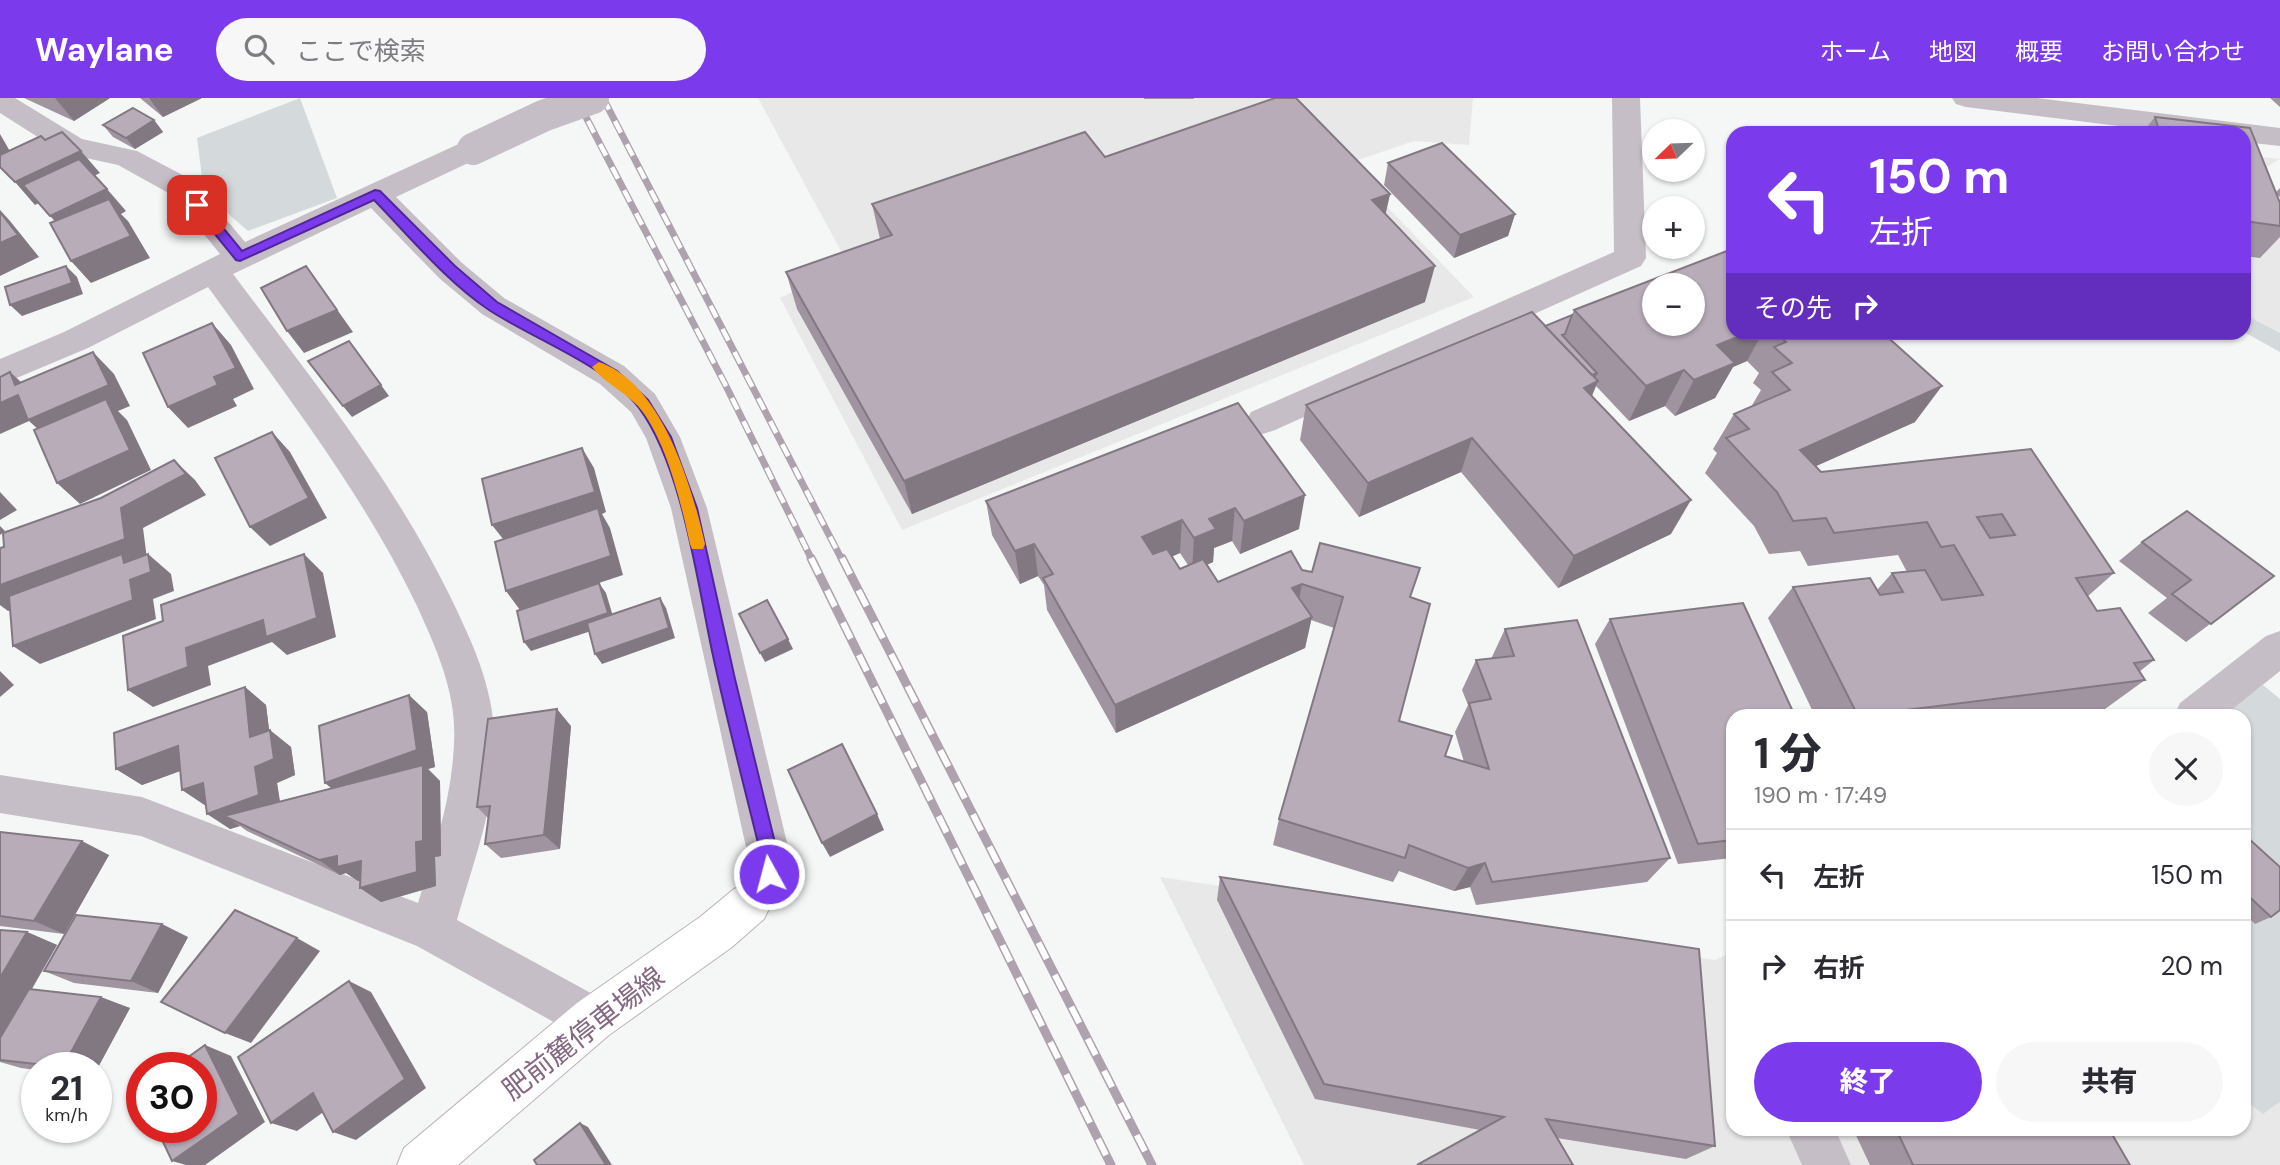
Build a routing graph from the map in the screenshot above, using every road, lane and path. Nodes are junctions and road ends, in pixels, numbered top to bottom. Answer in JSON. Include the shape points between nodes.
{"nodes":[{"id":1,"x":593,"y":98,"type":"edge"},
{"id":2,"x":1626,"y":98,"type":"edge"},
{"id":3,"x":1966,"y":98,"type":"edge"},
{"id":4,"x":0,"y":101,"type":"edge"},
{"id":5,"x":2191,"y":126,"type":"edge"},
{"id":6,"x":2251,"y":133,"type":"edge"},
{"id":7,"x":2280,"y":137,"type":"edge"},
{"id":8,"x":375,"y":194,"type":"junction"},
{"id":9,"x":227,"y":264,"type":"junction"},
{"id":10,"x":0,"y":373,"type":"edge"},
{"id":11,"x":1262,"y":421,"type":"dead end"},
{"id":12,"x":2280,"y":648,"type":"edge"},
{"id":13,"x":2203,"y":709,"type":"edge"},
{"id":14,"x":0,"y":794,"type":"edge"},
{"id":15,"x":750,"y":904,"type":"joint"},
{"id":16,"x":432,"y":930,"type":"junction"},
{"id":17,"x":593,"y":1019,"type":"junction"},
{"id":18,"x":1813,"y":1136,"type":"edge"},
{"id":19,"x":421,"y":1165,"type":"edge"},
{"id":20,"x":1827,"y":1165,"type":"edge"}],
"edges":[{"from":1,"to":8,"type":"street","bridge":true,"via":[[543,116]]},
{"from":2,"to":11,"type":"street","via":[[1630,258]]},
{"from":3,"to":5,"type":"street"},
{"from":4,"to":9,"type":"street","via":[[73,146],[127,158],[183,188]]},
{"from":6,"to":7,"type":"street"},
{"from":8,"to":9,"type":"street"},
{"from":8,"to":15,"type":"street","via":[[492,306],[612,375],[643,403],[663,437],[690,508],[767,847],[769,874]]},
{"from":9,"to":10,"type":"street"},
{"from":9,"to":16,"type":"street","via":[[368,481],[426,586],[469,684],[475,741],[468,806]]},
{"from":12,"to":13,"type":"street"},
{"from":14,"to":16,"type":"street","via":[[142,817]]},
{"from":15,"to":17,"type":"main road","name":"肥前麓停車場線"},
{"from":16,"to":17,"type":"street"},
{"from":17,"to":19,"type":"main road","name":"肥前麓停車場線"},
{"from":18,"to":20,"type":"street"}]}
